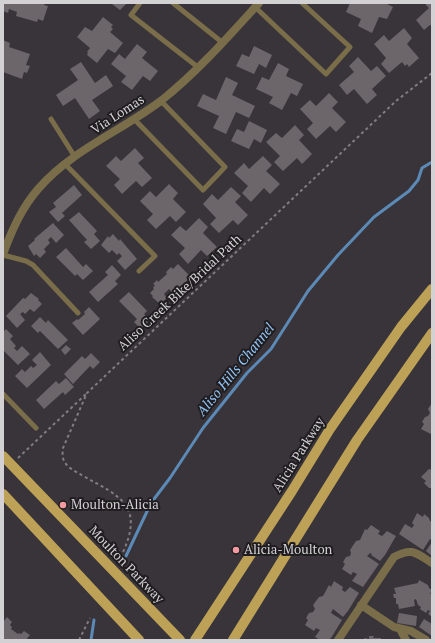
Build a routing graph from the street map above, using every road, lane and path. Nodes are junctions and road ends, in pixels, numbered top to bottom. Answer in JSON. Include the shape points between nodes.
{"nodes":[{"id":1,"x":140,"y":3,"type":"edge"},
{"id":2,"x":173,"y":3,"type":"edge"},
{"id":3,"x":302,"y":3,"type":"edge"},
{"id":4,"x":257,"y":5,"type":"edge"},
{"id":5,"x":223,"y":43,"type":"junction"},
{"id":6,"x":199,"y":68,"type":"junction"},
{"id":7,"x":432,"y":73,"type":"edge"},
{"id":8,"x":161,"y":101,"type":"junction"},
{"id":9,"x":51,"y":119,"type":"dead end"},
{"id":10,"x":134,"y":119,"type":"junction"},
{"id":11,"x":76,"y":157,"type":"junction"},
{"id":12,"x":65,"y":164,"type":"junction"},
{"id":13,"x":3,"y":255,"type":"edge"},
{"id":14,"x":139,"y":271,"type":"dead end"},
{"id":15,"x":432,"y":289,"type":"edge"},
{"id":16,"x":78,"y":313,"type":"dead end"},
{"id":17,"x":432,"y":333,"type":"edge"},
{"id":18,"x":87,"y":393,"type":"junction"},
{"id":19,"x":3,"y":394,"type":"edge"},
{"id":20,"x":36,"y":428,"type":"dead end"},
{"id":21,"x":3,"y":456,"type":"edge"},
{"id":22,"x":11,"y":465,"type":"junction"},
{"id":23,"x":3,"y":494,"type":"edge"},
{"id":24,"x":123,"y":552,"type":"dead end"},
{"id":25,"x":432,"y":563,"type":"edge"},
{"id":26,"x":360,"y":605,"type":"junction"},
{"id":27,"x":90,"y":618,"type":"dead end"},
{"id":28,"x":400,"y":629,"type":"junction"},
{"id":29,"x":236,"y":638,"type":"edge"},
{"id":30,"x":79,"y":640,"type":"edge"},
{"id":31,"x":139,"y":640,"type":"edge"},
{"id":32,"x":180,"y":640,"type":"edge"},
{"id":33,"x":195,"y":640,"type":"edge"},
{"id":34,"x":338,"y":640,"type":"edge"},
{"id":35,"x":406,"y":640,"type":"edge"},
{"id":36,"x":426,"y":640,"type":"edge"}],
"edges":[{"from":1,"to":6,"type":"lane","via":[[131,14]]},
{"from":2,"to":5,"type":"lane"},
{"from":3,"to":4,"type":"lane","via":[[350,47],[326,74]]},
{"from":4,"to":5,"type":"street","name":"Via Lomas"},
{"from":5,"to":6,"type":"street","name":"Via Lomas"},
{"from":6,"to":8,"type":"street","name":"Via Lomas"},
{"from":7,"to":18,"type":"path","name":"Aliso Creek Bike/Bridal Path","via":[[396,101]]},
{"from":8,"to":10,"type":"street","name":"Via Lomas"},
{"from":8,"to":10,"type":"lane","via":[[225,167],[203,190]]},
{"from":9,"to":11,"type":"lane"},
{"from":10,"to":11,"type":"street","name":"Via Lomas"},
{"from":11,"to":12,"type":"street","name":"Via Lomas"},
{"from":12,"to":13,"type":"street","name":"Via Lomas","via":[[39,188],[22,211],[11,231]]},
{"from":12,"to":14,"type":"lane","via":[[155,256]]},
{"from":13,"to":16,"type":"lane","via":[[26,260],[33,265]]},
{"from":15,"to":33,"type":"main road","name":"Alicia Parkway","via":[[401,327],[330,428],[289,497]]},
{"from":17,"to":29,"type":"main road","via":[[357,440]]},
{"from":18,"to":22,"type":"path"},
{"from":18,"to":24,"type":"path","name":"Aliso Creek Bike/Bridal Path","via":[[63,448],[63,457],[66,465],[115,494],[129,510],[131,531]]},
{"from":19,"to":20,"type":"lane"},
{"from":21,"to":22,"type":"main road","name":"Moulton Parkway"},
{"from":22,"to":32,"type":"main road","name":"Moulton Parkway"},
{"from":23,"to":31,"type":"main road"},
{"from":25,"to":26,"type":"street","via":[[414,552],[403,552],[394,557]]},
{"from":26,"to":28,"type":"street"},
{"from":26,"to":34,"type":"street"},
{"from":27,"to":30,"type":"path"},
{"from":28,"to":35,"type":"street"},
{"from":28,"to":36,"type":"street","via":[[411,631]]}]}
